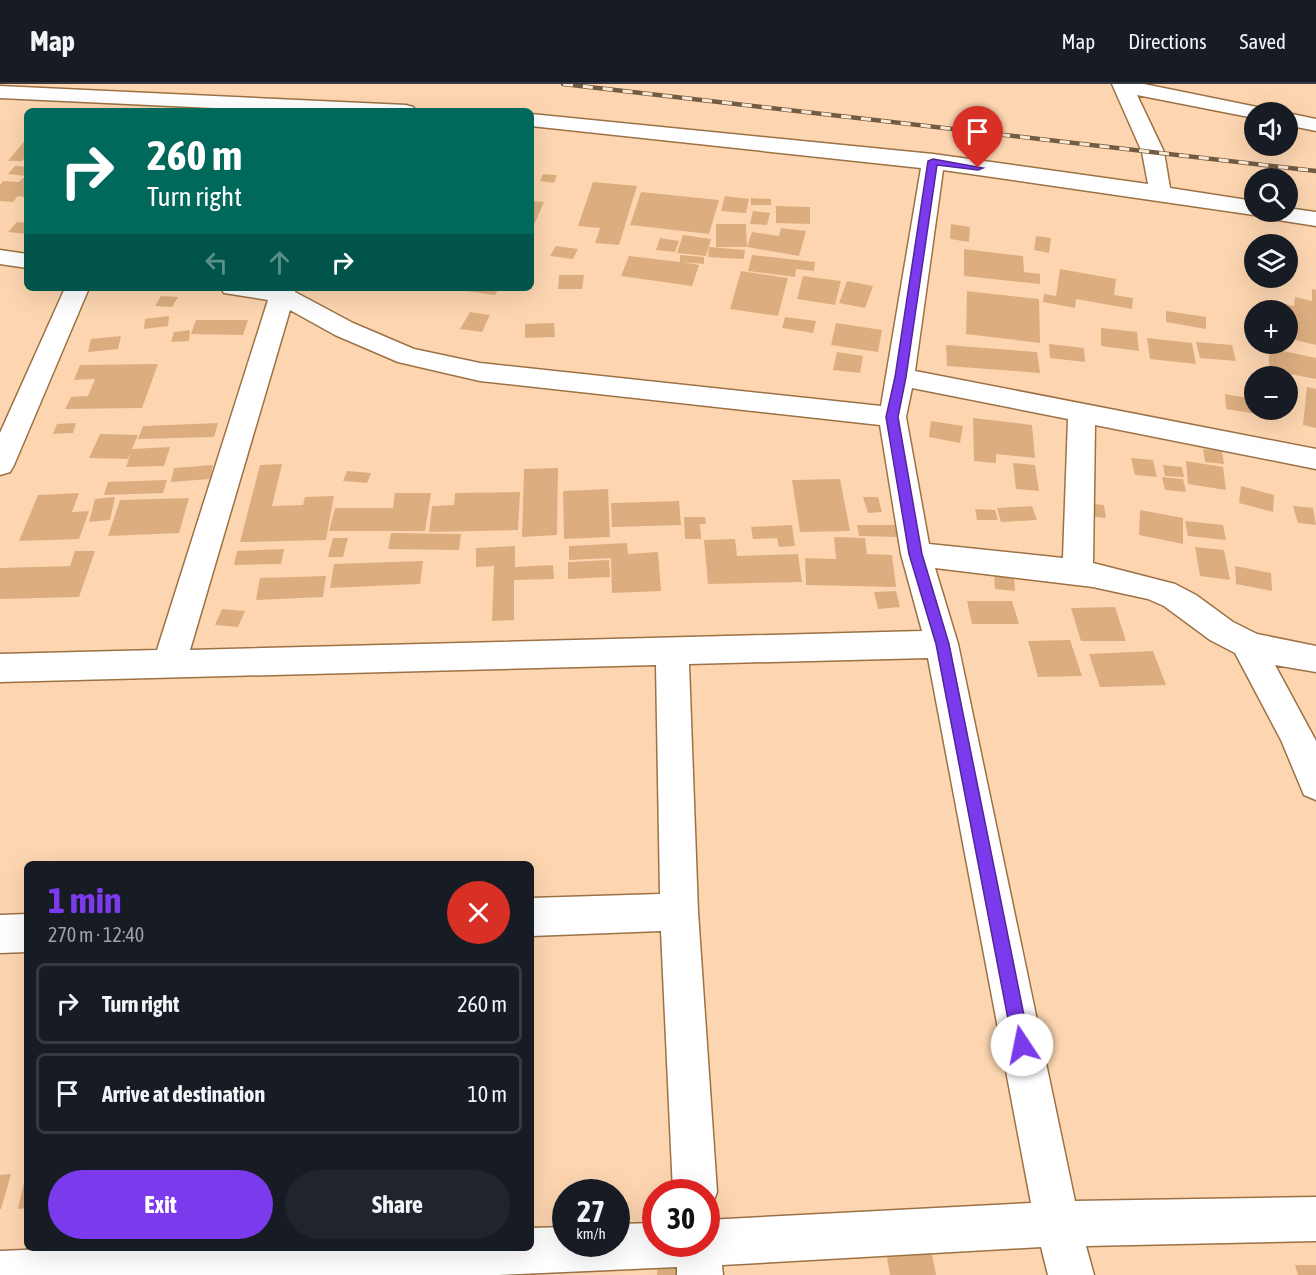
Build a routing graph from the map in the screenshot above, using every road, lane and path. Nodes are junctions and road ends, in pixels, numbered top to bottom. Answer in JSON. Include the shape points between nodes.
{"nodes":[{"id":1,"x":1123,"y":85,"type":"edge"},
{"id":2,"x":0,"y":92,"type":"edge"},
{"id":3,"x":340,"y":108,"type":"edge"},
{"id":4,"x":1244,"y":110,"type":"edge"},
{"id":5,"x":534,"y":120,"type":"edge"},
{"id":6,"x":1298,"y":121,"type":"edge"},
{"id":7,"x":1316,"y":125,"type":"edge"},
{"id":8,"x":933,"y":161,"type":"junction"},
{"id":9,"x":1160,"y":192,"type":"junction"},
{"id":10,"x":1244,"y":206,"type":"edge"},
{"id":11,"x":1298,"y":216,"type":"edge"},
{"id":12,"x":1316,"y":219,"type":"edge"},
{"id":13,"x":0,"y":257,"type":"edge"},
{"id":14,"x":24,"y":261,"type":"edge"},
{"id":15,"x":76,"y":291,"type":"edge"},
{"id":16,"x":282,"y":291,"type":"edge"},
{"id":17,"x":901,"y":377,"type":"junction"},
{"id":18,"x":1082,"y":413,"type":"junction"},
{"id":19,"x":892,"y":417,"type":"junction"},
{"id":20,"x":1316,"y":459,"type":"edge"},
{"id":21,"x":0,"y":465,"type":"edge"},
{"id":22,"x":916,"y":554,"type":"junction"},
{"id":23,"x":1077,"y":572,"type":"junction"},
{"id":24,"x":942,"y":644,"type":"junction"},
{"id":25,"x":1247,"y":644,"type":"junction"},
{"id":26,"x":672,"y":650,"type":"junction"},
{"id":27,"x":1316,"y":659,"type":"edge"},
{"id":28,"x":170,"y":662,"type":"junction"},
{"id":29,"x":0,"y":668,"type":"edge"},
{"id":30,"x":1316,"y":784,"type":"edge"},
{"id":31,"x":679,"y":912,"type":"junction"},
{"id":32,"x":534,"y":917,"type":"edge"},
{"id":33,"x":24,"y":933,"type":"edge"},
{"id":34,"x":0,"y":934,"type":"edge"},
{"id":35,"x":694,"y":1179,"type":"edge"},
{"id":36,"x":1316,"y":1219,"type":"edge"},
{"id":37,"x":1057,"y":1224,"type":"junction"},
{"id":38,"x":720,"y":1242,"type":"edge"},
{"id":39,"x":642,"y":1246,"type":"edge"},
{"id":40,"x":527,"y":1251,"type":"edge"},
{"id":41,"x":534,"y":1251,"type":"edge"},
{"id":42,"x":699,"y":1257,"type":"edge"},
{"id":43,"x":0,"y":1274,"type":"edge"},
{"id":44,"x":700,"y":1275,"type":"edge"},
{"id":45,"x":1071,"y":1275,"type":"edge"}],
"edges":[{"from":1,"to":4,"type":"street"},
{"from":1,"to":9,"type":"street","via":[[1153,152]]},
{"from":2,"to":3,"type":"street"},
{"from":5,"to":8,"type":"street"},
{"from":6,"to":7,"type":"street"},
{"from":8,"to":9,"type":"street"},
{"from":8,"to":17,"type":"street"},
{"from":9,"to":10,"type":"street"},
{"from":11,"to":12,"type":"street"},
{"from":13,"to":14,"type":"street"},
{"from":15,"to":21,"type":"street"},
{"from":16,"to":19,"type":"street","via":[[344,329],[407,356],[480,372]]},
{"from":16,"to":28,"type":"street"},
{"from":17,"to":18,"type":"street"},
{"from":17,"to":19,"type":"street"},
{"from":18,"to":20,"type":"street"},
{"from":18,"to":23,"type":"street"},
{"from":19,"to":22,"type":"street"},
{"from":22,"to":23,"type":"street"},
{"from":22,"to":24,"type":"street"},
{"from":23,"to":25,"type":"street","via":[[1152,588],[1178,599]]},
{"from":24,"to":26,"type":"street"},
{"from":24,"to":37,"type":"street"},
{"from":25,"to":27,"type":"street"},
{"from":25,"to":30,"type":"street","via":[[1297,736]]},
{"from":26,"to":28,"type":"street"},
{"from":26,"to":31,"type":"street"},
{"from":28,"to":29,"type":"street"},
{"from":31,"to":32,"type":"street"},
{"from":31,"to":35,"type":"street"},
{"from":33,"to":34,"type":"street"},
{"from":36,"to":37,"type":"street"},
{"from":37,"to":38,"type":"street"},
{"from":37,"to":45,"type":"street"},
{"from":39,"to":41,"type":"street"},
{"from":40,"to":43,"type":"street"},
{"from":42,"to":44,"type":"street"}]}
